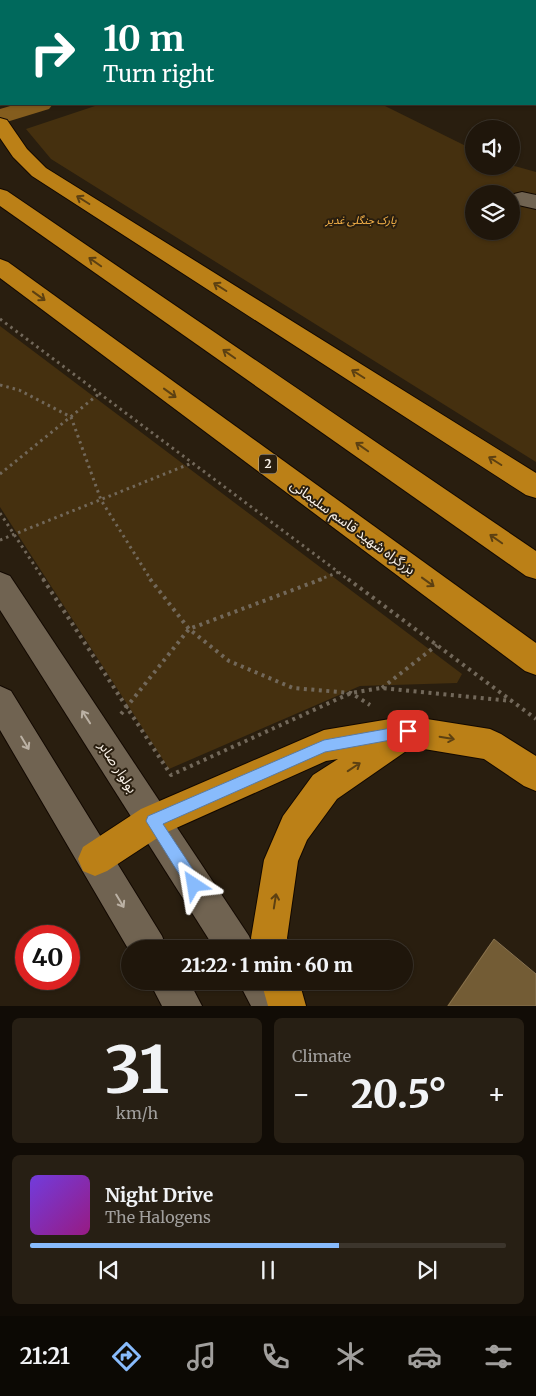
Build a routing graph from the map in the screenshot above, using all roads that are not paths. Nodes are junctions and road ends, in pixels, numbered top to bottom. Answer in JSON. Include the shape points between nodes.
{"nodes":[{"id":1,"x":3,"y":129,"type":"edge"},
{"id":2,"x":0,"y":196,"type":"edge"},
{"id":3,"x":0,"y":268,"type":"edge"},
{"id":4,"x":536,"y":487,"type":"edge"},
{"id":5,"x":536,"y":567,"type":"edge"},
{"id":6,"x":0,"y":585,"type":"edge"},
{"id":7,"x":536,"y":662,"type":"edge"},
{"id":8,"x":0,"y":701,"type":"edge"},
{"id":9,"x":408,"y":731,"type":"junction"},
{"id":10,"x":536,"y":775,"type":"edge"},
{"id":11,"x":153,"y":821,"type":"junction"},
{"id":12,"x":95,"y":859,"type":"junction"},
{"id":13,"x":144,"y":940,"type":"edge"},
{"id":14,"x":230,"y":940,"type":"edge"},
{"id":15,"x":270,"y":940,"type":"edge"},
{"id":16,"x":173,"y":990,"type":"edge"},
{"id":17,"x":263,"y":990,"type":"edge"},
{"id":18,"x":283,"y":990,"type":"edge"},
{"id":19,"x":183,"y":1006,"type":"edge"},
{"id":20,"x":274,"y":1006,"type":"edge"},
{"id":21,"x":287,"y":1006,"type":"edge"}],
"edges":[{"from":4,"to":1,"type":"highway","one_way":true,"via":[[39,172]]},
{"from":5,"to":2,"type":"highway","one_way":true},
{"from":3,"to":7,"type":"highway","name":"بزرگراه شهید قاسم سلیمانی","number":"2","one_way":true},
{"from":11,"to":6,"type":"street","name":"بولوار صابر","one_way":true},
{"from":8,"to":12,"type":"street","one_way":true},
{"from":9,"to":10,"type":"highway","one_way":true,"via":[[490,745]]},
{"from":9,"to":11,"type":"highway","via":[[324,746]]},
{"from":15,"to":9,"type":"highway","one_way":true,"via":[[281,860],[295,828],[326,787]]},
{"from":11,"to":12,"type":"highway"},
{"from":11,"to":14,"type":"street","name":"بولوار صابر"},
{"from":12,"to":13,"type":"street","one_way":true},
{"from":16,"to":19,"type":"street"},
{"from":17,"to":20,"type":"street"},
{"from":18,"to":21,"type":"highway"}]}
